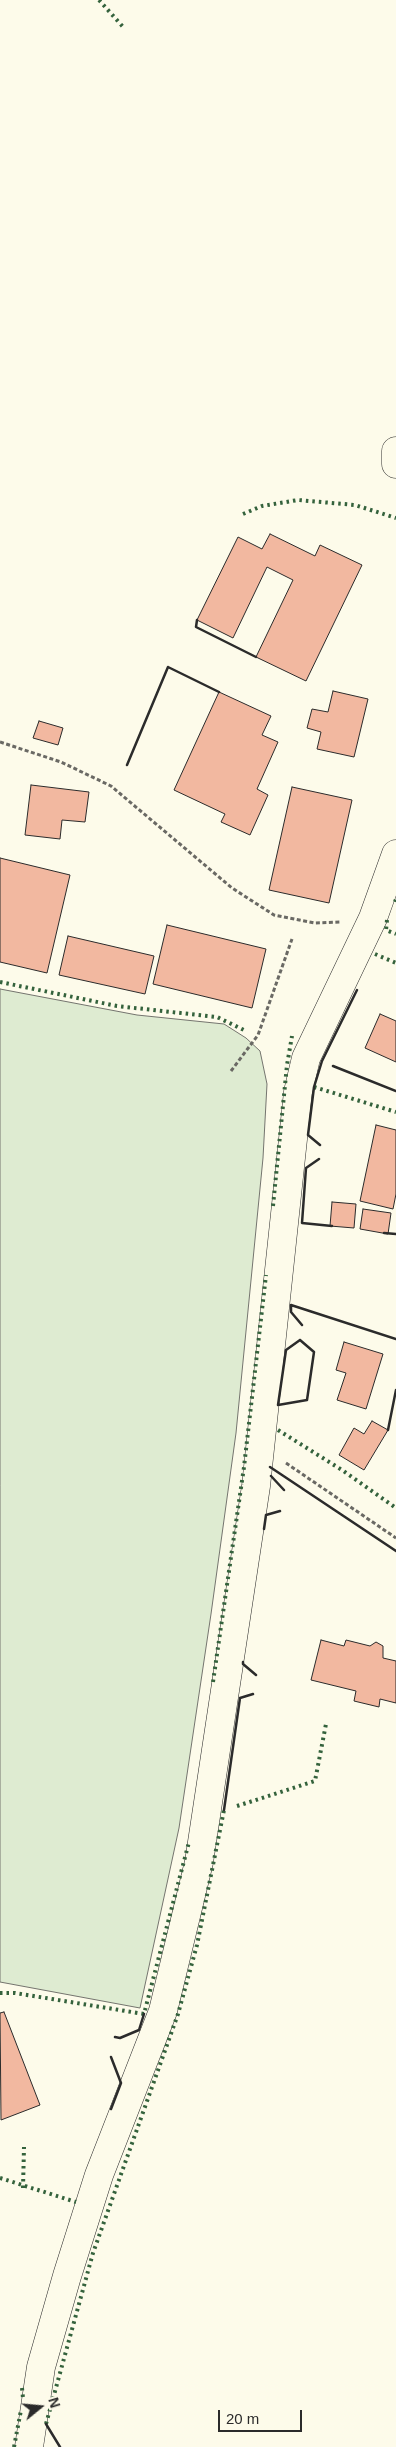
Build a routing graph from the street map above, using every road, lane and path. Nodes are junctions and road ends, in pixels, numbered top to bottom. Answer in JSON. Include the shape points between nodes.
{"nodes":[{"id":1,"x":396,"y":451,"type":"edge"},
{"id":2,"x":396,"y":464,"type":"edge"},
{"id":3,"x":0,"y":742,"type":"edge"},
{"id":4,"x":396,"y":854,"type":"edge"},
{"id":5,"x":371,"y":921,"type":"junction"},
{"id":6,"x":292,"y":939,"type":"dead end"},
{"id":7,"x":231,"y":1071,"type":"dead end"},
{"id":8,"x":261,"y":1445,"type":"junction"},
{"id":9,"x":396,"y":1538,"type":"edge"},
{"id":10,"x":29,"y":2447,"type":"edge"}],
"edges":[{"from":1,"to":2,"type":"street"},
{"from":3,"to":5,"type":"path","via":[[61,762],[111,786],[232,888],[274,915],[315,923]]},
{"from":4,"to":5,"type":"street"},
{"from":5,"to":8,"type":"street","via":[[306,1058],[298,1092]]},
{"from":6,"to":7,"type":"path","via":[[258,1035]]},
{"from":8,"to":9,"type":"path"},
{"from":8,"to":10,"type":"street","via":[[199,1862],[182,1938],[163,2011],[83,2223],[41,2367]]}]}
